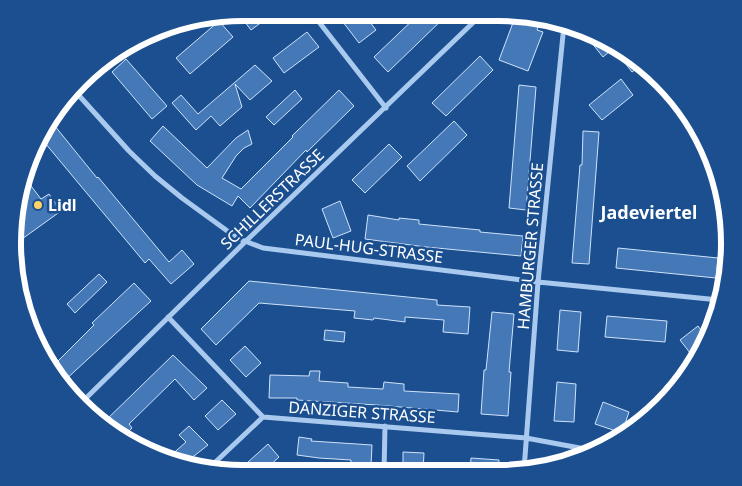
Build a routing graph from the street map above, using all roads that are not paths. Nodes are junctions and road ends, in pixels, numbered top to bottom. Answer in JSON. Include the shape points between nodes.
{"nodes":[{"id":1,"x":318,"y":21,"type":"edge"},
{"id":2,"x":475,"y":21,"type":"edge"},
{"id":3,"x":563,"y":31,"type":"edge"},
{"id":4,"x":78,"y":95,"type":"edge"},
{"id":5,"x":386,"y":108,"type":"junction"},
{"id":6,"x":246,"y":241,"type":"junction"},
{"id":7,"x":538,"y":282,"type":"junction"},
{"id":8,"x":713,"y":299,"type":"edge"},
{"id":9,"x":168,"y":317,"type":"junction"},
{"id":10,"x":85,"y":399,"type":"edge"},
{"id":11,"x":263,"y":418,"type":"junction"},
{"id":12,"x":385,"y":426,"type":"junction"},
{"id":13,"x":526,"y":438,"type":"junction"},
{"id":14,"x":583,"y":449,"type":"edge"},
{"id":15,"x":214,"y":463,"type":"edge"},
{"id":16,"x":524,"y":463,"type":"edge"},
{"id":17,"x":384,"y":465,"type":"edge"}],
"edges":[{"from":1,"to":5,"type":"street"},
{"from":2,"to":5,"type":"street","name":"SCHILLERSTRASSE"},
{"from":3,"to":7,"type":"street","name":"HAMBURGER STRASSE"},
{"from":4,"to":6,"type":"street","name":"PAUL-HUG-STRASSE","via":[[156,176],[237,238]]},
{"from":5,"to":6,"type":"street","name":"SCHILLERSTRASSE"},
{"from":6,"to":7,"type":"street","name":"PAUL-HUG-STRASSE","via":[[263,248]]},
{"from":6,"to":9,"type":"street","name":"SCHILLERSTRASSE"},
{"from":7,"to":8,"type":"street","name":"PAUL-HUG-STRASSE"},
{"from":7,"to":13,"type":"street","name":"HAMBURGER STRASSE"},
{"from":9,"to":10,"type":"street","name":"SCHILLERSTRASSE"},
{"from":9,"to":11,"type":"street"},
{"from":11,"to":12,"type":"street","name":"DANZIGER STRASSE"},
{"from":11,"to":15,"type":"street"},
{"from":12,"to":13,"type":"street","name":"DANZIGER STRASSE"},
{"from":12,"to":17,"type":"street"},
{"from":13,"to":14,"type":"street","name":"DANZIGER STRASSE"},
{"from":13,"to":16,"type":"street","name":"HAMBURGER STRASSE"}]}
